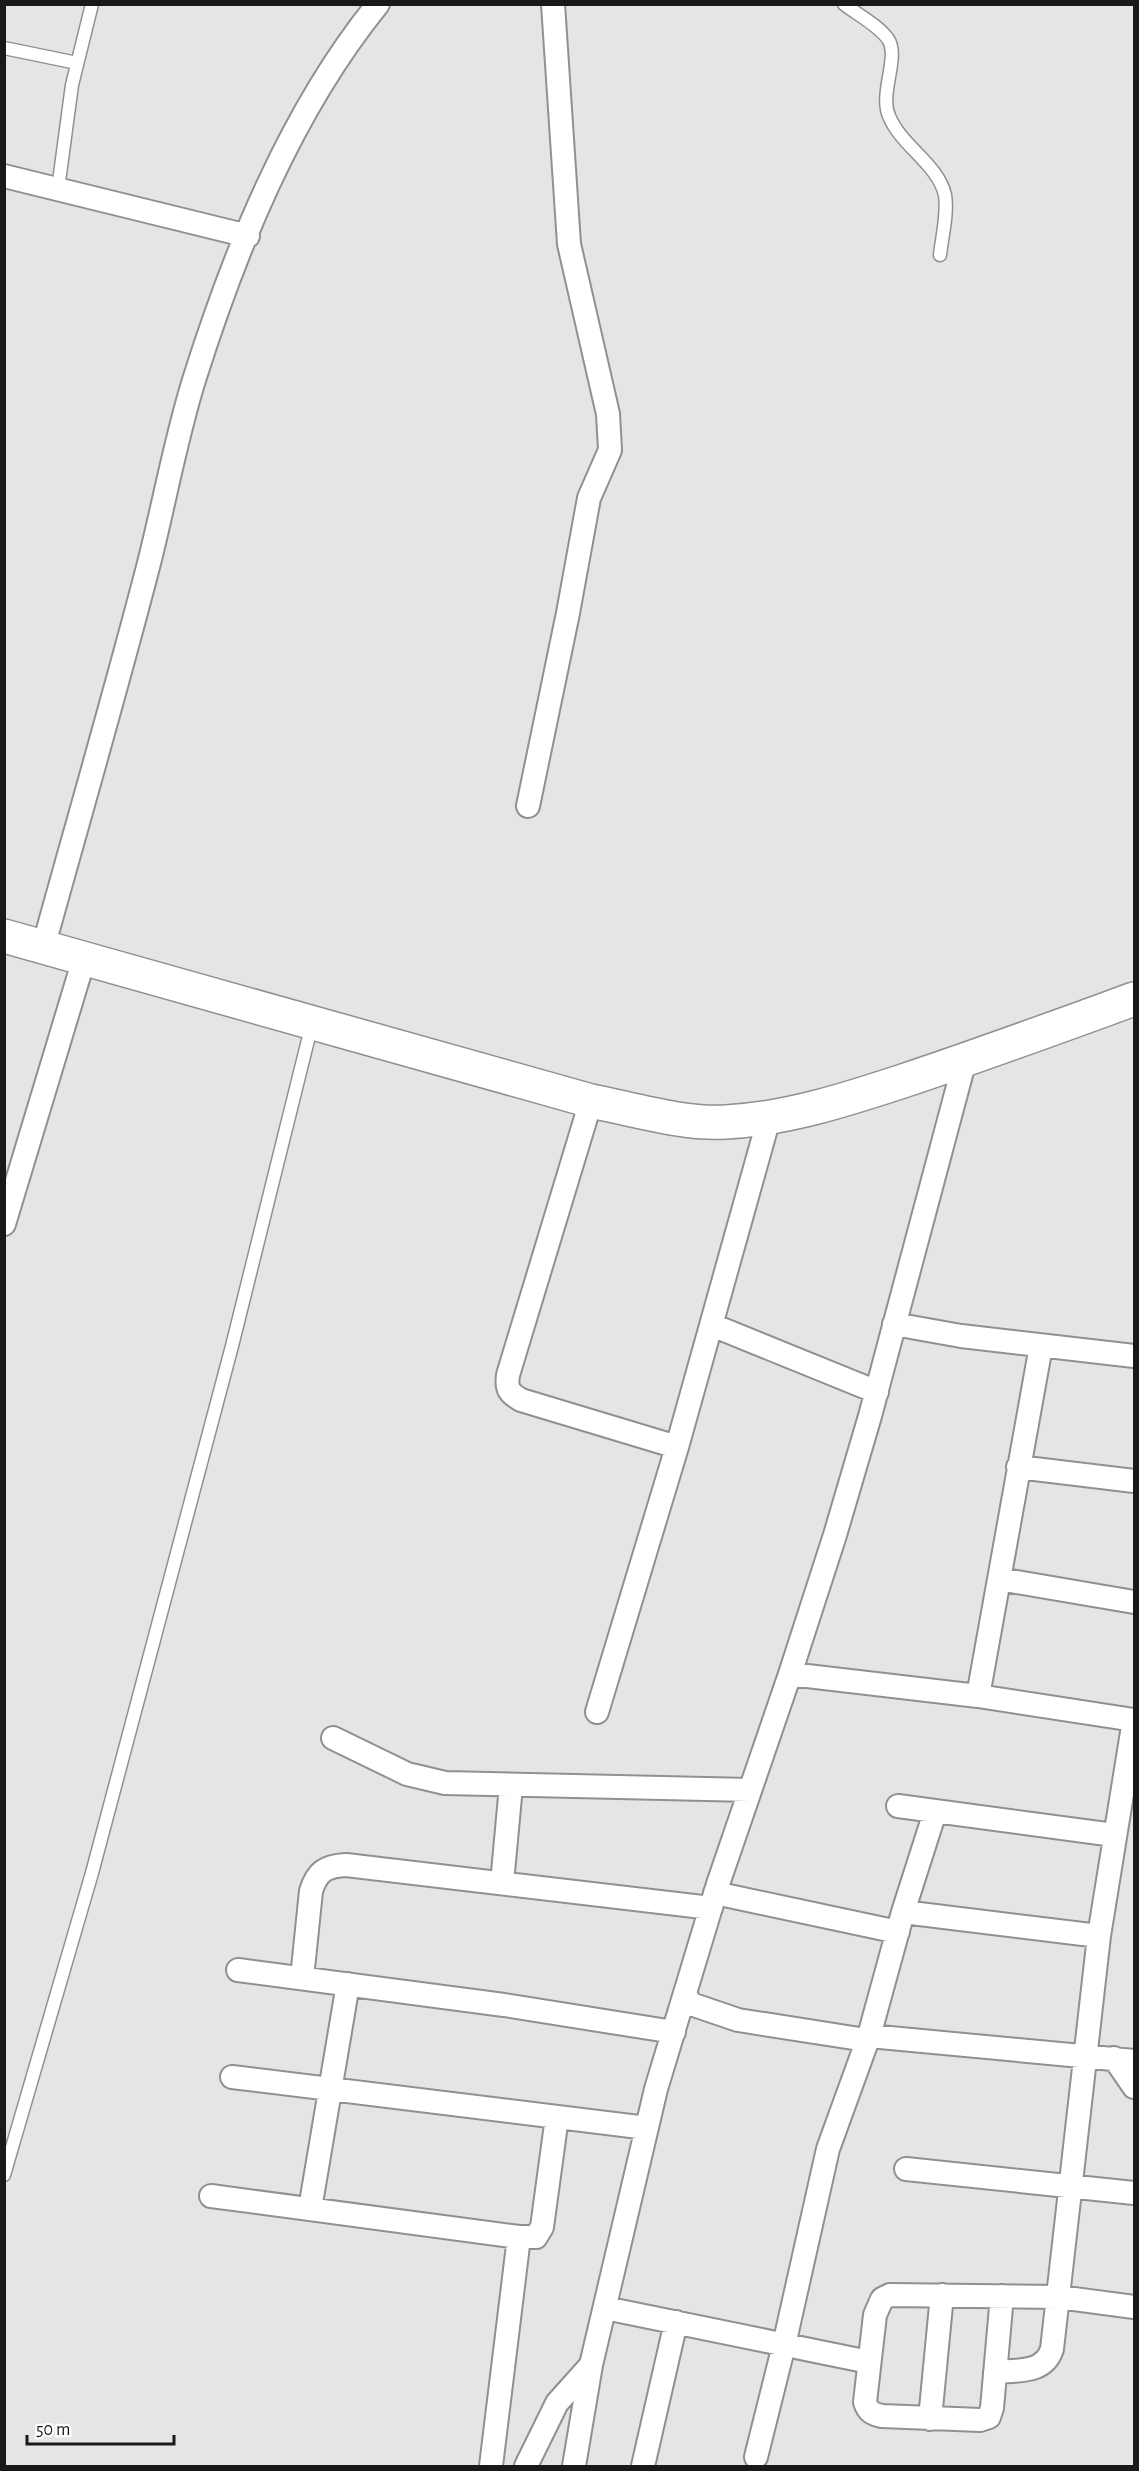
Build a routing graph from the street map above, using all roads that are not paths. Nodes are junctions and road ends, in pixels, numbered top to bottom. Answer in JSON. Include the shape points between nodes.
{"nodes":[{"id":1,"x":92,"y":4,"type":"edge"},
{"id":2,"x":378,"y":4,"type":"edge"},
{"id":3,"x":553,"y":4,"type":"edge"},
{"id":4,"x":844,"y":4,"type":"edge"},
{"id":5,"x":4,"y":48,"type":"edge"},
{"id":6,"x":77,"y":63,"type":"junction"},
{"id":7,"x":4,"y":176,"type":"edge"},
{"id":8,"x":58,"y":189,"type":"junction"},
{"id":9,"x":248,"y":236,"type":"junction"},
{"id":10,"x":940,"y":255,"type":"dead end"},
{"id":11,"x":528,"y":806,"type":"dead end"},
{"id":12,"x":4,"y":936,"type":"edge"},
{"id":13,"x":43,"y":948,"type":"junction"},
{"id":14,"x":84,"y":958,"type":"junction"},
{"id":15,"x":1134,"y":999,"type":"edge"},
{"id":16,"x":313,"y":1023,"type":"junction"},
{"id":17,"x":965,"y":1060,"type":"junction"},
{"id":18,"x":591,"y":1101,"type":"junction"},
{"id":19,"x":769,"y":1118,"type":"junction"},
{"id":20,"x":4,"y":1224,"type":"edge"},
{"id":21,"x":894,"y":1324,"type":"junction"},
{"id":22,"x":712,"y":1325,"type":"junction"},
{"id":23,"x":1041,"y":1346,"type":"junction"},
{"id":24,"x":1134,"y":1356,"type":"edge"},
{"id":25,"x":877,"y":1392,"type":"junction"},
{"id":26,"x":677,"y":1447,"type":"junction"},
{"id":27,"x":1018,"y":1467,"type":"junction"},
{"id":28,"x":1134,"y":1481,"type":"edge"},
{"id":29,"x":999,"y":1579,"type":"junction"},
{"id":30,"x":1134,"y":1602,"type":"edge"},
{"id":31,"x":790,"y":1674,"type":"junction"},
{"id":32,"x":978,"y":1696,"type":"junction"},
{"id":33,"x":597,"y":1712,"type":"dead end"},
{"id":34,"x":1134,"y":1720,"type":"edge"},
{"id":35,"x":333,"y":1738,"type":"dead end"},
{"id":36,"x":511,"y":1786,"type":"junction"},
{"id":37,"x":750,"y":1790,"type":"junction"},
{"id":38,"x":898,"y":1806,"type":"dead end"},
{"id":39,"x":935,"y":1812,"type":"junction"},
{"id":40,"x":1122,"y":1827,"type":"edge"},
{"id":41,"x":502,"y":1883,"type":"junction"},
{"id":42,"x":713,"y":1900,"type":"junction"},
{"id":43,"x":901,"y":1922,"type":"junction"},
{"id":44,"x":1099,"y":1936,"type":"junction"},
{"id":45,"x":238,"y":1970,"type":"dead end"},
{"id":46,"x":302,"y":1978,"type":"junction"},
{"id":47,"x":348,"y":1984,"type":"junction"},
{"id":48,"x":685,"y":1994,"type":"junction"},
{"id":49,"x":674,"y":2032,"type":"junction"},
{"id":50,"x":869,"y":2036,"type":"junction"},
{"id":51,"x":1085,"y":2055,"type":"junction"},
{"id":52,"x":1124,"y":2060,"type":"edge"},
{"id":53,"x":232,"y":2077,"type":"dead end"},
{"id":54,"x":1134,"y":2087,"type":"edge"},
{"id":55,"x":330,"y":2090,"type":"junction"},
{"id":56,"x":557,"y":2117,"type":"junction"},
{"id":57,"x":647,"y":2128,"type":"junction"},
{"id":58,"x":906,"y":2169,"type":"dead end"},
{"id":59,"x":4,"y":2175,"type":"edge"},
{"id":60,"x":1070,"y":2185,"type":"junction"},
{"id":61,"x":1134,"y":2193,"type":"edge"},
{"id":62,"x":210,"y":2196,"type":"dead end"},
{"id":63,"x":310,"y":2209,"type":"junction"},
{"id":64,"x":519,"y":2237,"type":"junction"},
{"id":65,"x":942,"y":2295,"type":"junction"},
{"id":66,"x":1002,"y":2296,"type":"junction"},
{"id":67,"x":1059,"y":2297,"type":"junction"},
{"id":68,"x":1134,"y":2307,"type":"edge"},
{"id":69,"x":605,"y":2308,"type":"junction"},
{"id":70,"x":676,"y":2322,"type":"junction"},
{"id":71,"x":784,"y":2344,"type":"junction"},
{"id":72,"x":869,"y":2362,"type":"junction"},
{"id":73,"x":591,"y":2365,"type":"junction"},
{"id":74,"x":995,"y":2372,"type":"junction"},
{"id":75,"x":930,"y":2419,"type":"junction"},
{"id":76,"x":756,"y":2457,"type":"dead end"},
{"id":77,"x":491,"y":2466,"type":"edge"},
{"id":78,"x":526,"y":2466,"type":"edge"},
{"id":79,"x":574,"y":2466,"type":"edge"},
{"id":80,"x":643,"y":2466,"type":"edge"}],
"edges":[{"from":1,"to":6,"type":"lane"},
{"from":2,"to":9,"type":"street","via":[[310,105],[278,165]]},
{"from":3,"to":11,"type":"street","via":[[569,244],[611,436],[607,459],[589,498]]},
{"from":4,"to":10,"type":"lane","via":[[890,43],[888,115],[942,187],[945,209]]},
{"from":5,"to":6,"type":"lane"},
{"from":6,"to":8,"type":"lane"},
{"from":7,"to":8,"type":"street"},
{"from":8,"to":9,"type":"street"},
{"from":9,"to":13,"type":"street","via":[[194,382],[148,567]]},
{"from":12,"to":13,"type":"main road"},
{"from":13,"to":14,"type":"main road"},
{"from":14,"to":16,"type":"main road"},
{"from":14,"to":20,"type":"street"},
{"from":15,"to":17,"type":"main road"},
{"from":16,"to":18,"type":"main road"},
{"from":16,"to":59,"type":"lane","via":[[92,1873]]},
{"from":17,"to":19,"type":"main road","via":[[861,1095]]},
{"from":17,"to":21,"type":"street"},
{"from":18,"to":19,"type":"main road","via":[[723,1123]]},
{"from":18,"to":26,"type":"street","via":[[507,1386],[520,1400]]},
{"from":19,"to":22,"type":"street"},
{"from":21,"to":23,"type":"street"},
{"from":21,"to":25,"type":"street"},
{"from":22,"to":25,"type":"street"},
{"from":22,"to":26,"type":"street"},
{"from":23,"to":24,"type":"street"},
{"from":23,"to":27,"type":"street"},
{"from":25,"to":31,"type":"street"},
{"from":26,"to":33,"type":"street"},
{"from":27,"to":28,"type":"street"},
{"from":27,"to":29,"type":"street"},
{"from":29,"to":30,"type":"street"},
{"from":29,"to":32,"type":"street"},
{"from":31,"to":32,"type":"street"},
{"from":31,"to":37,"type":"street"},
{"from":32,"to":34,"type":"street"},
{"from":34,"to":40,"type":"street"},
{"from":35,"to":36,"type":"street","via":[[426,1780]]},
{"from":36,"to":37,"type":"street"},
{"from":36,"to":41,"type":"street"},
{"from":37,"to":42,"type":"street"},
{"from":38,"to":39,"type":"street"},
{"from":39,"to":40,"type":"street"},
{"from":39,"to":43,"type":"street"},
{"from":40,"to":44,"type":"street"},
{"from":41,"to":42,"type":"street"},
{"from":41,"to":46,"type":"street","via":[[345,1865],[323,1869],[315,1877],[311,1891]]},
{"from":42,"to":43,"type":"street"},
{"from":42,"to":48,"type":"street"},
{"from":43,"to":44,"type":"street"},
{"from":43,"to":50,"type":"street"},
{"from":44,"to":51,"type":"street"},
{"from":45,"to":46,"type":"street"},
{"from":46,"to":47,"type":"street"},
{"from":47,"to":49,"type":"street"},
{"from":47,"to":55,"type":"street"},
{"from":48,"to":49,"type":"street"},
{"from":48,"to":50,"type":"street","via":[[691,2004],[738,2020],[866,2040]]},
{"from":49,"to":57,"type":"street"},
{"from":50,"to":51,"type":"street"},
{"from":50,"to":71,"type":"street","via":[[828,2149]]},
{"from":51,"to":52,"type":"street"},
{"from":51,"to":60,"type":"street"},
{"from":52,"to":54,"type":"street"},
{"from":53,"to":55,"type":"street"},
{"from":55,"to":56,"type":"street"},
{"from":55,"to":63,"type":"street"},
{"from":56,"to":57,"type":"street"},
{"from":56,"to":64,"type":"street","via":[[541,2231],[536,2237]]},
{"from":57,"to":69,"type":"street"},
{"from":58,"to":60,"type":"street"},
{"from":60,"to":61,"type":"street"},
{"from":60,"to":67,"type":"street"},
{"from":62,"to":63,"type":"street"},
{"from":63,"to":64,"type":"street"},
{"from":64,"to":77,"type":"street"},
{"from":65,"to":66,"type":"street"},
{"from":65,"to":72,"type":"street","via":[[890,2295],[882,2299],[875,2314]]},
{"from":65,"to":75,"type":"street"},
{"from":66,"to":67,"type":"street"},
{"from":66,"to":74,"type":"street"},
{"from":67,"to":68,"type":"street"},
{"from":67,"to":74,"type":"street","via":[[1052,2349],[1044,2363],[1030,2369]]},
{"from":69,"to":70,"type":"street"},
{"from":69,"to":73,"type":"street"},
{"from":70,"to":71,"type":"street"},
{"from":70,"to":80,"type":"street"},
{"from":71,"to":72,"type":"street"},
{"from":71,"to":76,"type":"street"},
{"from":72,"to":75,"type":"street","via":[[865,2402],[870,2412]]},
{"from":73,"to":78,"type":"street","via":[[557,2403]]},
{"from":73,"to":79,"type":"street"},
{"from":74,"to":75,"type":"street","via":[[991,2413],[986,2419]]}]}
